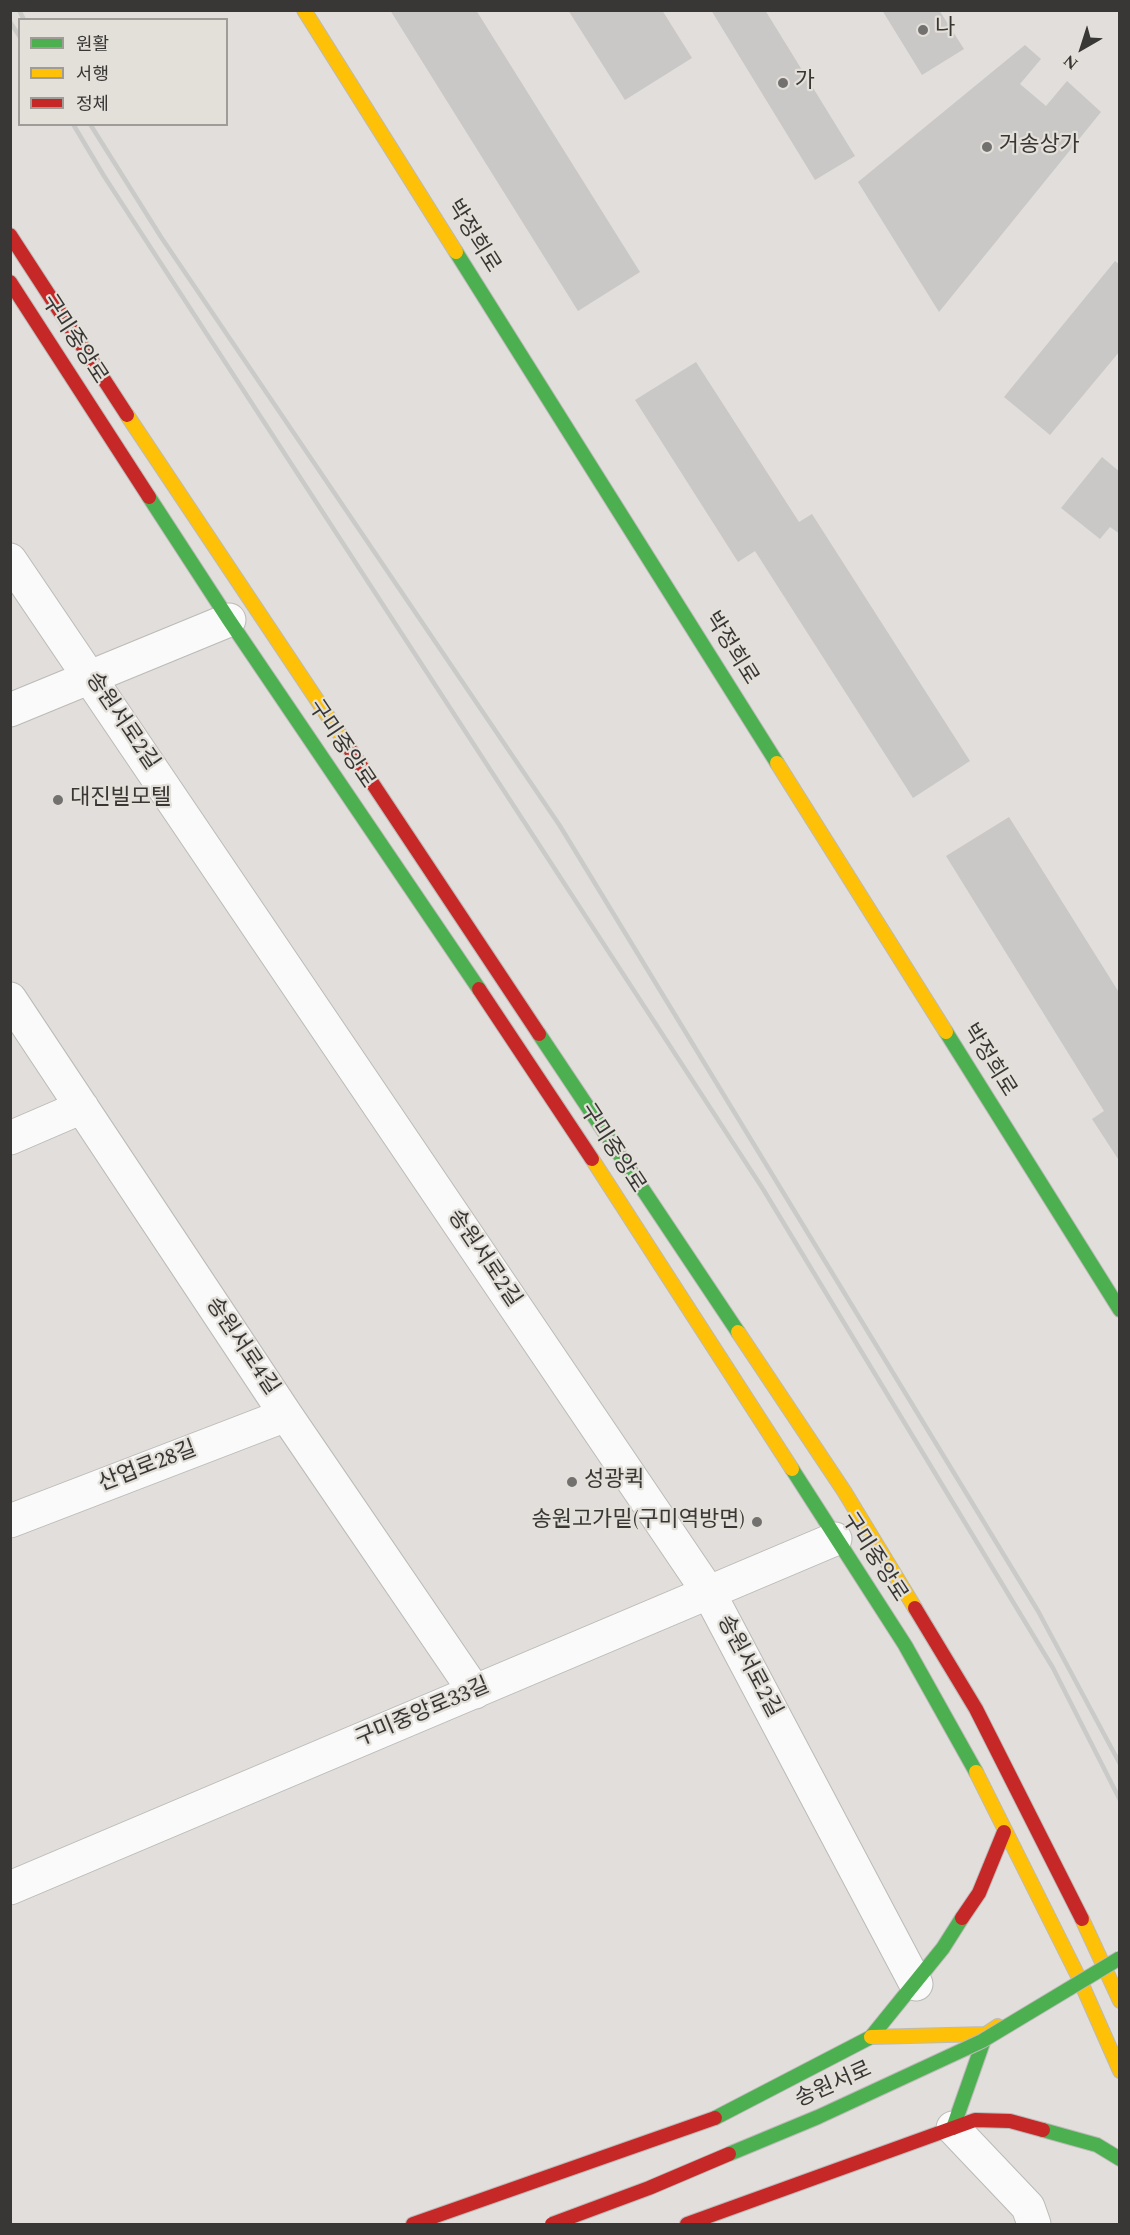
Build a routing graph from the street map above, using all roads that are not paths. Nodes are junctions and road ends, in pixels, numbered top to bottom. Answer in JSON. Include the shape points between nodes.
{"nodes":[{"id":1,"x":304,"y":10,"type":"edge"},
{"id":2,"x":10,"y":235,"type":"edge"},
{"id":3,"x":10,"y":282,"type":"edge"},
{"id":4,"x":10,"y":560,"type":"edge"},
{"id":5,"x":230,"y":620,"type":"junction"},
{"id":6,"x":90,"y":677,"type":"junction"},
{"id":7,"x":10,"y":710,"type":"edge"},
{"id":8,"x":10,"y":999,"type":"edge"},
{"id":9,"x":82,"y":1107,"type":"junction"},
{"id":10,"x":10,"y":1138,"type":"edge"},
{"id":11,"x":1119,"y":1310,"type":"edge"},
{"id":12,"x":286,"y":1415,"type":"junction"},
{"id":13,"x":10,"y":1521,"type":"edge"},
{"id":14,"x":835,"y":1539,"type":"junction"},
{"id":15,"x":709,"y":1593,"type":"junction"},
{"id":16,"x":475,"y":1692,"type":"junction"},
{"id":17,"x":1004,"y":1832,"type":"junction"},
{"id":18,"x":10,"y":1888,"type":"edge"},
{"id":19,"x":1119,"y":1958,"type":"edge"},
{"id":20,"x":1102,"y":1963,"type":"junction"},
{"id":21,"x":1079,"y":1978,"type":"junction"},
{"id":22,"x":916,"y":1984,"type":"junction"},
{"id":23,"x":1119,"y":2001,"type":"edge"},
{"id":24,"x":986,"y":2034,"type":"junction"},
{"id":25,"x":871,"y":2037,"type":"junction"},
{"id":26,"x":1119,"y":2071,"type":"edge"},
{"id":27,"x":952,"y":2128,"type":"junction"},
{"id":28,"x":1119,"y":2159,"type":"edge"},
{"id":29,"x":413,"y":2224,"type":"edge"},
{"id":30,"x":552,"y":2224,"type":"edge"},
{"id":31,"x":687,"y":2224,"type":"edge"},
{"id":32,"x":1034,"y":2224,"type":"edge"}],
"edges":[{"from":1,"to":11,"type":"main road","name":"박정희로"},
{"from":2,"to":20,"type":"main road","name":"구미중앙로","via":[[844,1491],[976,1709]]},
{"from":3,"to":5,"type":"main road","name":"구미중앙로"},
{"from":4,"to":6,"type":"street","name":"송원서로2길"},
{"from":5,"to":6,"type":"street"},
{"from":5,"to":14,"type":"main road","name":"구미중앙로","via":[[550,1093]]},
{"from":6,"to":7,"type":"street"},
{"from":6,"to":15,"type":"street","name":"송원서로2길"},
{"from":8,"to":9,"type":"street","name":"송원서로4길"},
{"from":9,"to":10,"type":"street"},
{"from":9,"to":12,"type":"street","name":"송원서로4길"},
{"from":12,"to":13,"type":"street","name":"산업로28길"},
{"from":12,"to":16,"type":"street","name":"송원서로4길"},
{"from":14,"to":15,"type":"street","name":"구미중앙로33길"},
{"from":14,"to":17,"type":"main road","name":"구미중앙로","via":[[911,1655],[966,1752]]},
{"from":15,"to":16,"type":"street","name":"구미중앙로33길"},
{"from":15,"to":22,"type":"street","name":"송원서로2길"},
{"from":16,"to":18,"type":"street","name":"구미중앙로33길"},
{"from":17,"to":21,"type":"main road","name":"구미중앙로"},
{"from":17,"to":22,"type":"main road","via":[[979,1893]]},
{"from":19,"to":30,"type":"main road","name":"송원서로","bridge":true,"via":[[971,2046],[818,2117]]},
{"from":20,"to":21,"type":"main road"},
{"from":20,"to":23,"type":"main road","name":"구미중앙로"},
{"from":21,"to":24,"type":"main road"},
{"from":21,"to":26,"type":"main road","name":"구미중앙로"},
{"from":22,"to":25,"type":"main road"},
{"from":24,"to":25,"type":"main road"},
{"from":24,"to":27,"type":"main road"},
{"from":25,"to":29,"type":"main road","via":[[710,2121]]},
{"from":27,"to":28,"type":"main road","via":[[975,2120],[1010,2121],[1096,2145]]},
{"from":27,"to":31,"type":"main road"},
{"from":27,"to":32,"type":"street","via":[[1028,2207]]}]}
